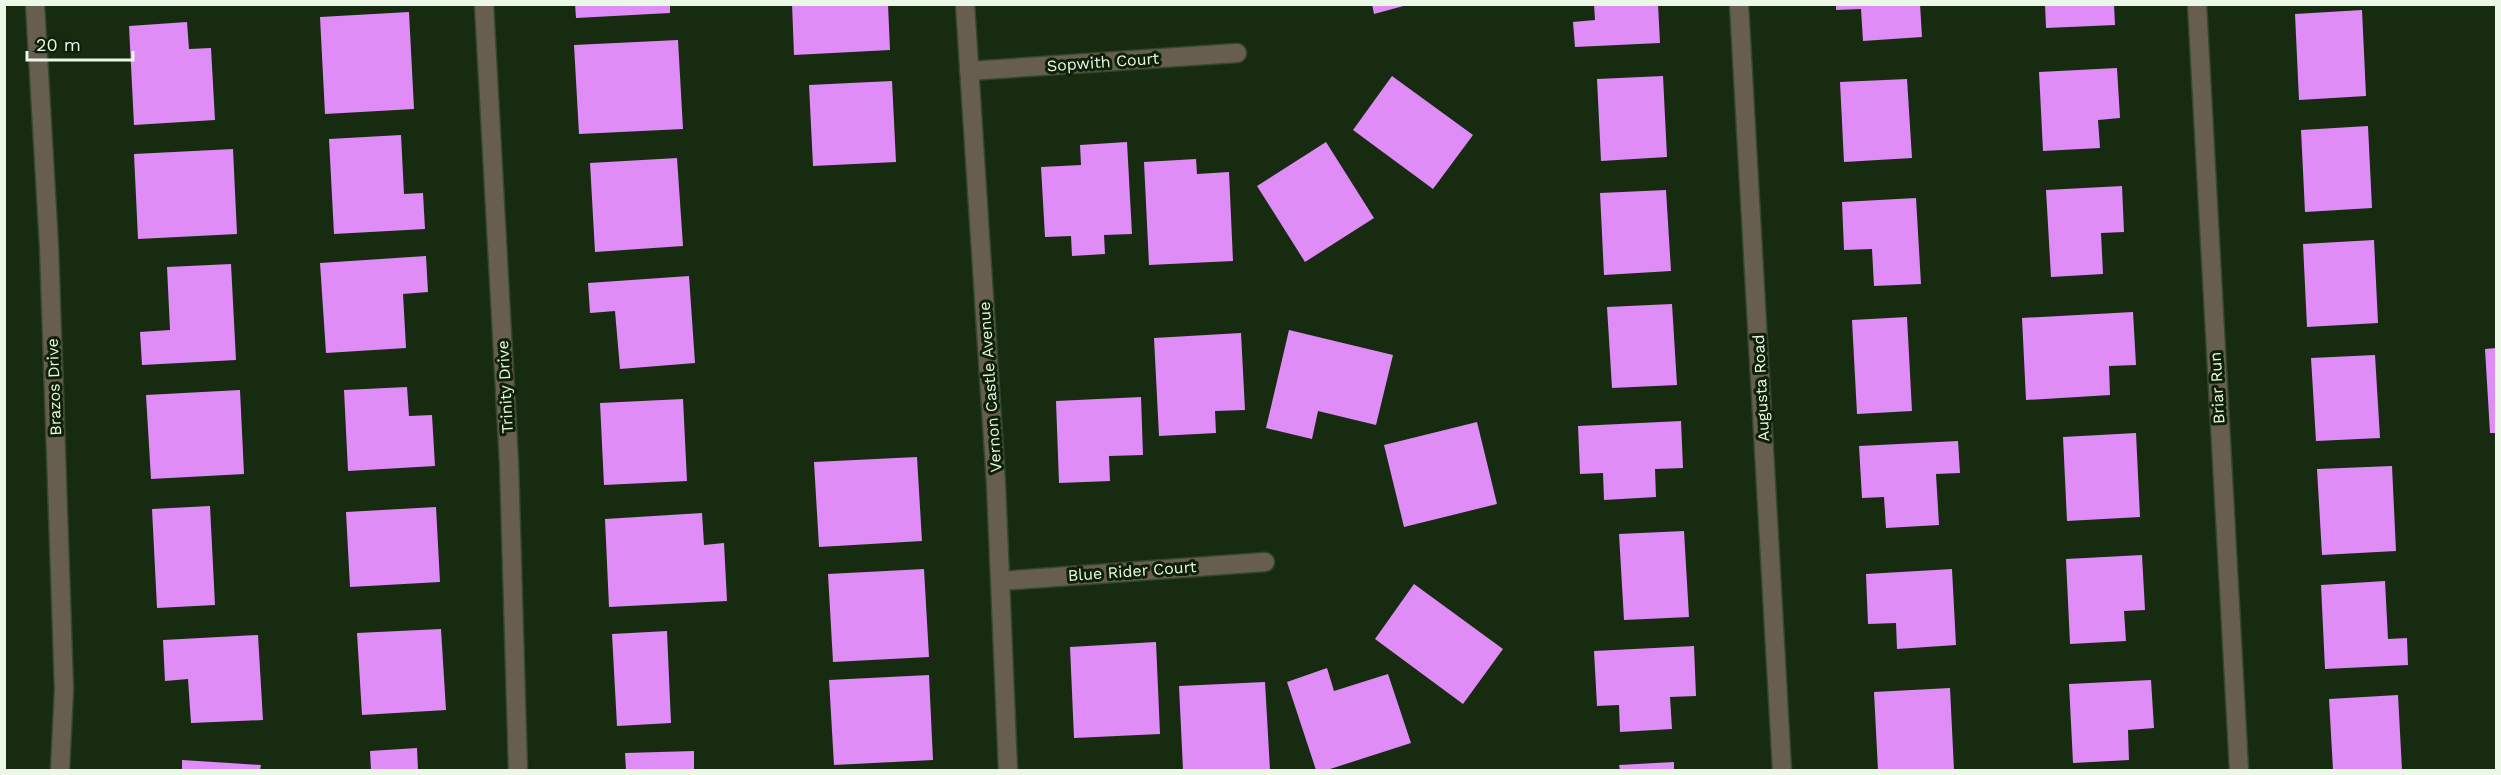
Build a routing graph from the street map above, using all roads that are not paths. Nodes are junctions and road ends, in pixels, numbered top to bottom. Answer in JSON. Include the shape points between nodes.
{"nodes":[{"id":1,"x":35,"y":4,"type":"edge"},
{"id":2,"x":484,"y":4,"type":"edge"},
{"id":3,"x":965,"y":4,"type":"edge"},
{"id":4,"x":1739,"y":4,"type":"edge"},
{"id":5,"x":2197,"y":4,"type":"edge"},
{"id":6,"x":1237,"y":53,"type":"dead end"},
{"id":7,"x":969,"y":71,"type":"junction"},
{"id":8,"x":1265,"y":562,"type":"dead end"},
{"id":9,"x":1000,"y":581,"type":"junction"},
{"id":10,"x":60,"y":771,"type":"edge"},
{"id":11,"x":518,"y":771,"type":"edge"},
{"id":12,"x":1008,"y":771,"type":"edge"},
{"id":13,"x":1782,"y":771,"type":"edge"},
{"id":14,"x":2239,"y":771,"type":"edge"}],
"edges":[{"from":1,"to":10,"type":"street","name":"Brazos Drive","via":[[49,246],[64,689]]},
{"from":2,"to":11,"type":"street","name":"Trinity Drive","via":[[509,463]]},
{"from":3,"to":7,"type":"street","name":"Vernon Castle Avenue"},
{"from":4,"to":13,"type":"street","name":"Augusta Road"},
{"from":5,"to":14,"type":"street","name":"Briar Run"},
{"from":6,"to":7,"type":"street","name":"Sopwith Court"},
{"from":7,"to":9,"type":"street","name":"Vernon Castle Avenue"},
{"from":8,"to":9,"type":"street","name":"Blue Rider Court"},
{"from":9,"to":12,"type":"street","name":"Vernon Castle Avenue"}]}
